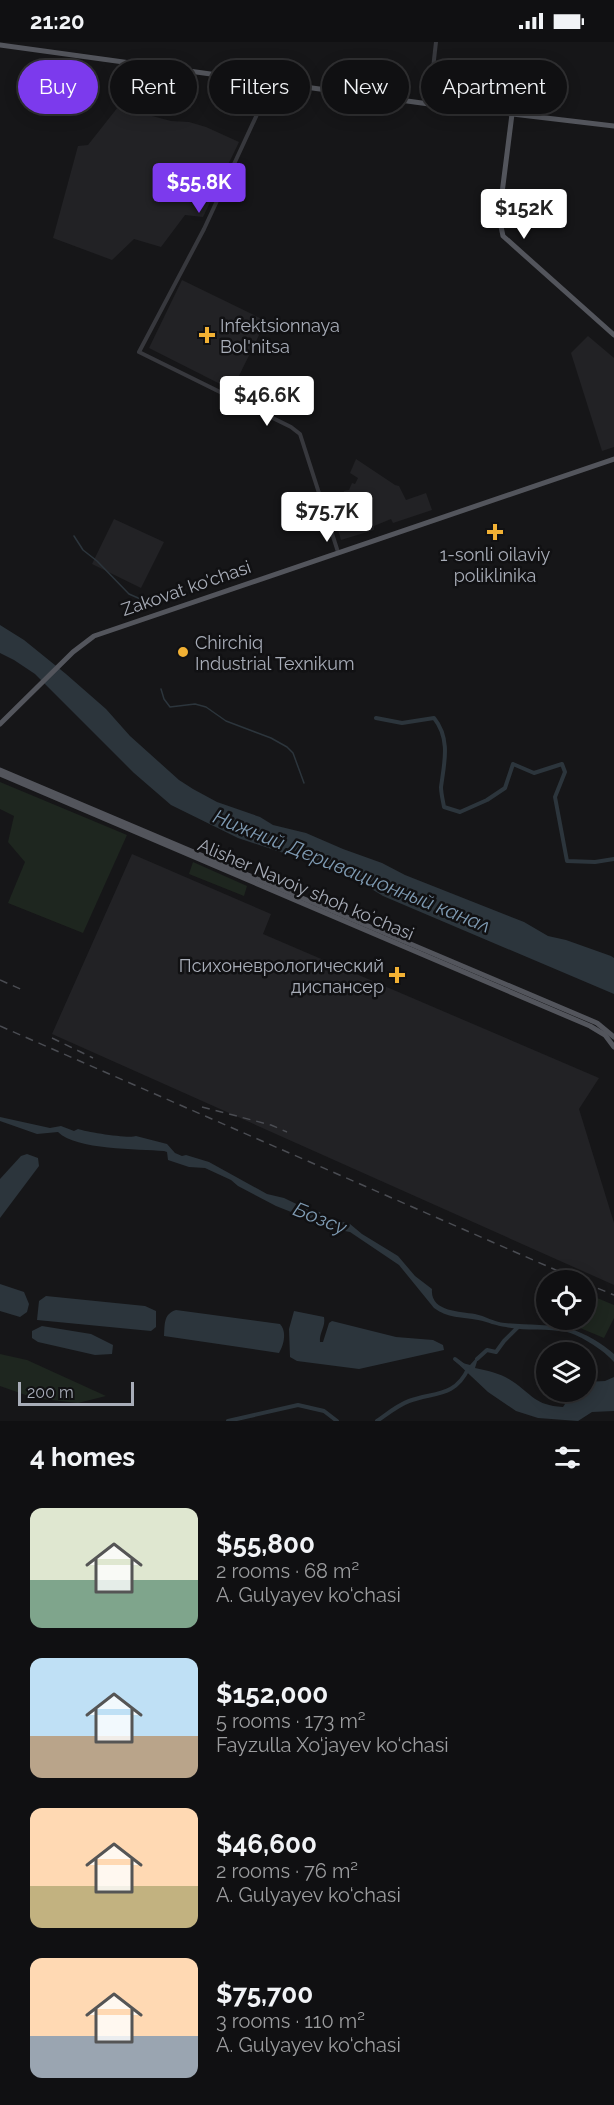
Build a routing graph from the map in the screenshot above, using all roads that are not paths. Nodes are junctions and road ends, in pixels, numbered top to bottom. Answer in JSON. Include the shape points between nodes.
{"nodes":[{"id":1,"x":436,"y":42,"type":"edge"},
{"id":2,"x":0,"y":45,"type":"edge"},
{"id":3,"x":434,"y":60,"type":"edge"},
{"id":4,"x":209,"y":73,"type":"edge"},
{"id":5,"x":310,"y":87,"type":"edge"},
{"id":6,"x":421,"y":103,"type":"edge"},
{"id":7,"x":257,"y":114,"type":"edge"},
{"id":8,"x":512,"y":114,"type":"joint"},
{"id":9,"x":614,"y":126,"type":"edge"},
{"id":10,"x":614,"y":335,"type":"edge"},
{"id":11,"x":614,"y":459,"type":"edge"},
{"id":12,"x":338,"y":552,"type":"junction"},
{"id":13,"x":0,"y":724,"type":"edge"},
{"id":14,"x":0,"y":772,"type":"edge"},
{"id":15,"x":466,"y":971,"type":"junction"},
{"id":16,"x":614,"y":1037,"type":"edge"},
{"id":17,"x":614,"y":1047,"type":"edge"}],
"edges":[{"from":1,"to":3,"type":"street"},
{"from":2,"to":4,"type":"main road"},
{"from":5,"to":6,"type":"main road"},
{"from":7,"to":12,"type":"street","via":[[204,229],[139,352],[300,434]]},
{"from":8,"to":9,"type":"main road"},
{"from":8,"to":10,"type":"main road","via":[[499,217],[502,236]]},
{"from":11,"to":12,"type":"main road","name":"Zakovat ko'chasi"},
{"from":12,"to":13,"type":"main road","name":"Zakovat ko'chasi","via":[[83,643]]},
{"from":14,"to":15,"type":"main road","name":"Alisher Navoiy shoh koʻchasi"},
{"from":15,"to":16,"type":"main road","name":"Alisher Navoiy shoh koʻchasi","via":[[597,1023]]},
{"from":15,"to":17,"type":"main road","name":"Alisher Navoiy shoh koʻchasi","via":[[599,1032]]}]}
